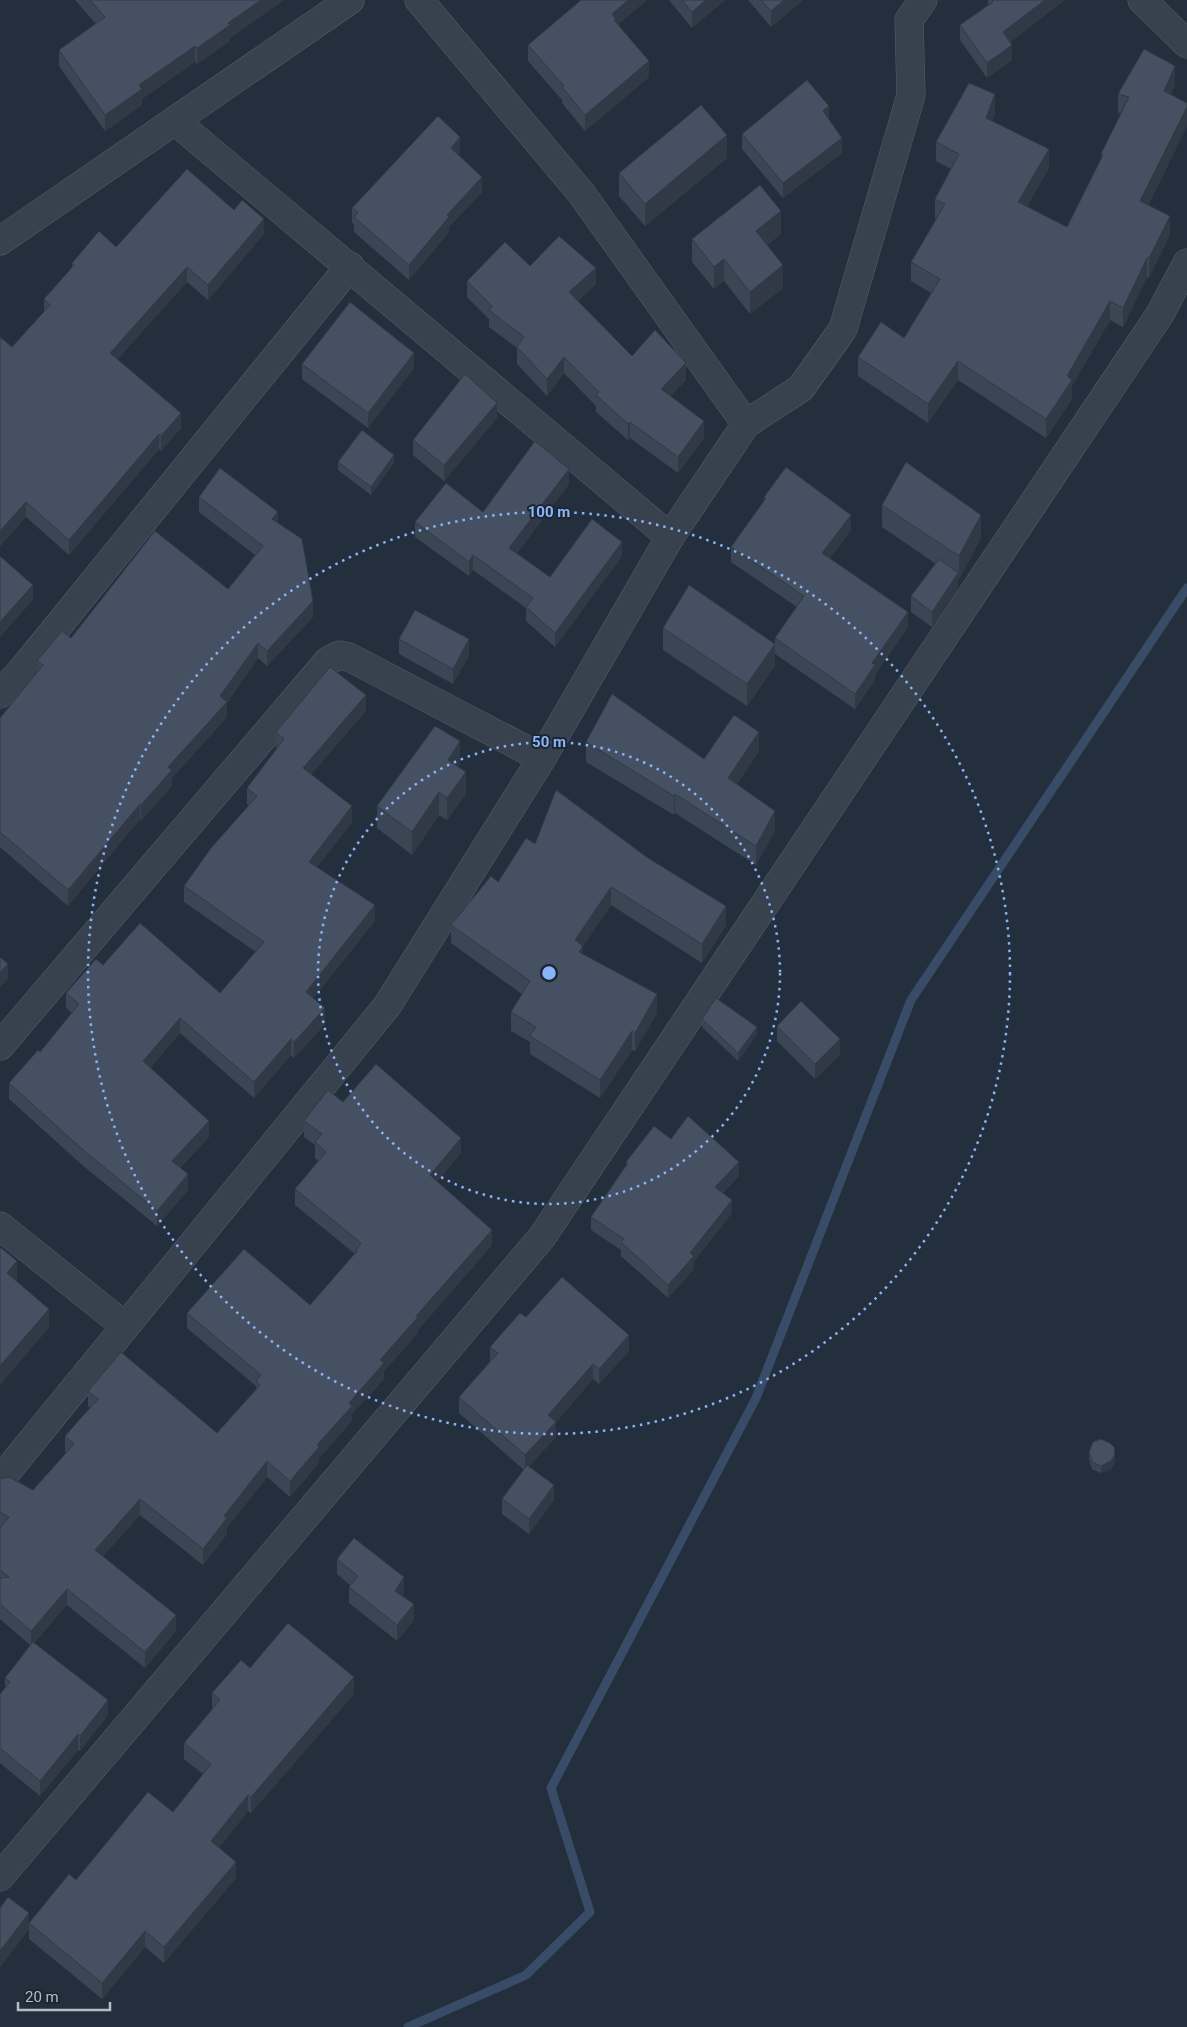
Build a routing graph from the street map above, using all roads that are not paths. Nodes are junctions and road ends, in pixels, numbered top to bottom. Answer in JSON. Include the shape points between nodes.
{"nodes":[{"id":1,"x":350,"y":0,"type":"edge"},
{"id":2,"x":419,"y":0,"type":"edge"},
{"id":3,"x":923,"y":0,"type":"edge"},
{"id":4,"x":1142,"y":0,"type":"edge"},
{"id":5,"x":1187,"y":44,"type":"edge"},
{"id":6,"x":175,"y":122,"type":"junction"},
{"id":7,"x":0,"y":242,"type":"edge"},
{"id":8,"x":1187,"y":263,"type":"edge"},
{"id":9,"x":350,"y":266,"type":"junction"},
{"id":10,"x":746,"y":424,"type":"junction"},
{"id":11,"x":670,"y":537,"type":"junction"},
{"id":12,"x":0,"y":694,"type":"edge"},
{"id":13,"x":542,"y":758,"type":"junction"},
{"id":14,"x":0,"y":1046,"type":"edge"},
{"id":15,"x":0,"y":1226,"type":"edge"},
{"id":16,"x":126,"y":1326,"type":"junction"},
{"id":17,"x":0,"y":1480,"type":"edge"},
{"id":18,"x":0,"y":1878,"type":"edge"}],
"edges":[{"from":1,"to":6,"type":"street"},
{"from":2,"to":10,"type":"street","via":[[581,193]]},
{"from":3,"to":10,"type":"street","via":[[909,20],[911,95],[843,329],[801,388]]},
{"from":4,"to":5,"type":"street"},
{"from":6,"to":7,"type":"street"},
{"from":6,"to":9,"type":"street"},
{"from":8,"to":18,"type":"street","via":[[1160,314],[542,1236]]},
{"from":9,"to":11,"type":"street"},
{"from":9,"to":12,"type":"street"},
{"from":10,"to":11,"type":"street"},
{"from":11,"to":13,"type":"street"},
{"from":13,"to":14,"type":"street","via":[[349,657],[339,655],[328,661]]},
{"from":13,"to":16,"type":"street","via":[[387,1006]]},
{"from":15,"to":16,"type":"street"},
{"from":16,"to":17,"type":"street"}]}
